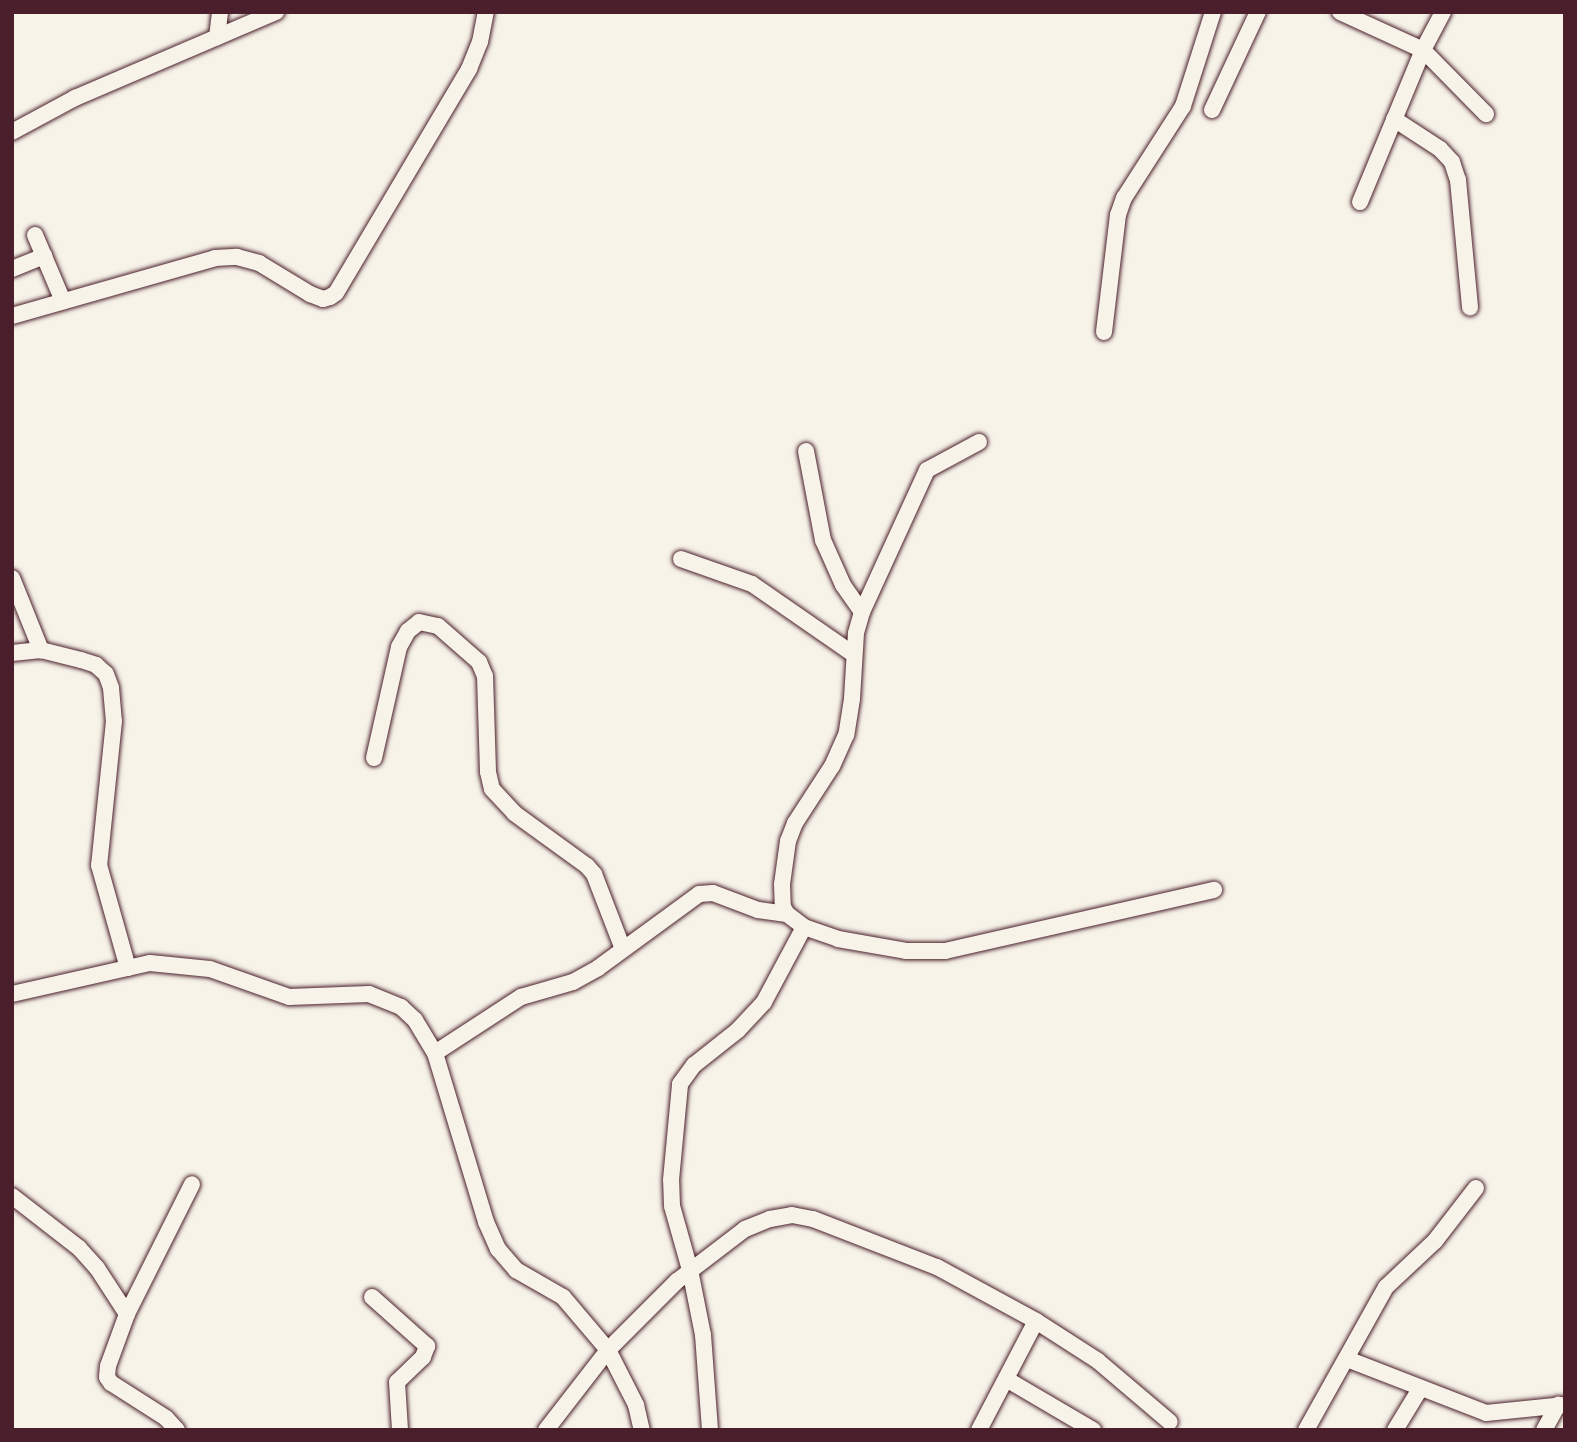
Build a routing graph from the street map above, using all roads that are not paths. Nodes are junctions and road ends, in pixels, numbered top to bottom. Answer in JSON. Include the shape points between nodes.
{"nodes":[{"id":1,"x":220,"y":12,"type":"edge"},
{"id":2,"x":276,"y":12,"type":"edge"},
{"id":3,"x":486,"y":12,"type":"edge"},
{"id":4,"x":1213,"y":12,"type":"edge"},
{"id":5,"x":1258,"y":12,"type":"edge"},
{"id":6,"x":1340,"y":12,"type":"edge"},
{"id":7,"x":1443,"y":12,"type":"edge"},
{"id":8,"x":216,"y":37,"type":"junction"},
{"id":9,"x":1423,"y":50,"type":"junction"},
{"id":10,"x":1212,"y":110,"type":"dead end"},
{"id":11,"x":1486,"y":114,"type":"dead end"},
{"id":12,"x":1394,"y":119,"type":"junction"},
{"id":13,"x":12,"y":132,"type":"edge"},
{"id":14,"x":1360,"y":202,"type":"dead end"},
{"id":15,"x":35,"y":236,"type":"dead end"},
{"id":16,"x":44,"y":256,"type":"junction"},
{"id":17,"x":12,"y":269,"type":"edge"},
{"id":18,"x":63,"y":301,"type":"junction"},
{"id":19,"x":1470,"y":307,"type":"dead end"},
{"id":20,"x":12,"y":316,"type":"edge"},
{"id":21,"x":1104,"y":332,"type":"dead end"},
{"id":22,"x":979,"y":442,"type":"dead end"},
{"id":23,"x":806,"y":451,"type":"dead end"},
{"id":24,"x":681,"y":559,"type":"dead end"},
{"id":25,"x":12,"y":578,"type":"edge"},
{"id":26,"x":862,"y":612,"type":"junction"},
{"id":27,"x":41,"y":650,"type":"junction"},
{"id":28,"x":12,"y":653,"type":"edge"},
{"id":29,"x":853,"y":654,"type":"junction"},
{"id":30,"x":374,"y":758,"type":"dead end"},
{"id":31,"x":1214,"y":890,"type":"dead end"},
{"id":32,"x":787,"y":914,"type":"junction"},
{"id":33,"x":804,"y":927,"type":"junction"},
{"id":34,"x":623,"y":949,"type":"junction"},
{"id":35,"x":128,"y":968,"type":"junction"},
{"id":36,"x":12,"y":994,"type":"edge"},
{"id":37,"x":435,"y":1053,"type":"junction"},
{"id":38,"x":192,"y":1184,"type":"dead end"},
{"id":39,"x":1476,"y":1188,"type":"dead end"},
{"id":40,"x":12,"y":1196,"type":"edge"},
{"id":41,"x":690,"y":1270,"type":"junction"},
{"id":42,"x":372,"y":1297,"type":"dead end"},
{"id":43,"x":127,"y":1314,"type":"junction"},
{"id":44,"x":1036,"y":1321,"type":"junction"},
{"id":45,"x":608,"y":1350,"type":"junction"},
{"id":46,"x":1347,"y":1359,"type":"junction"},
{"id":47,"x":1006,"y":1379,"type":"junction"},
{"id":48,"x":1420,"y":1389,"type":"junction"},
{"id":49,"x":1561,"y":1405,"type":"edge"},
{"id":50,"x":1170,"y":1427,"type":"edge"},
{"id":51,"x":177,"y":1430,"type":"edge"},
{"id":52,"x":400,"y":1430,"type":"edge"},
{"id":53,"x":545,"y":1430,"type":"edge"},
{"id":54,"x":642,"y":1430,"type":"edge"},
{"id":55,"x":710,"y":1430,"type":"edge"},
{"id":56,"x":979,"y":1430,"type":"edge"},
{"id":57,"x":1093,"y":1430,"type":"edge"},
{"id":58,"x":1306,"y":1430,"type":"edge"},
{"id":59,"x":1395,"y":1430,"type":"edge"},
{"id":60,"x":1545,"y":1430,"type":"edge"}],
"edges":[{"from":1,"to":8,"type":"street"},
{"from":2,"to":8,"type":"street"},
{"from":3,"to":18,"type":"street","via":[[469,69],[330,298],[310,294],[258,263],[237,257],[215,258]]},
{"from":4,"to":21,"type":"street","via":[[1183,106],[1124,198],[1118,215]]},
{"from":5,"to":10,"type":"street"},
{"from":6,"to":9,"type":"street"},
{"from":7,"to":9,"type":"street"},
{"from":8,"to":13,"type":"street","via":[[75,98]]},
{"from":9,"to":11,"type":"street"},
{"from":9,"to":12,"type":"street"},
{"from":12,"to":14,"type":"street"},
{"from":12,"to":19,"type":"street","via":[[1452,162],[1458,180]]},
{"from":15,"to":16,"type":"street"},
{"from":16,"to":17,"type":"street"},
{"from":16,"to":18,"type":"street"},
{"from":18,"to":20,"type":"street"},
{"from":22,"to":26,"type":"street","via":[[927,470]]},
{"from":23,"to":26,"type":"street","via":[[823,540],[843,585]]},
{"from":24,"to":29,"type":"street","via":[[752,583]]},
{"from":25,"to":27,"type":"street"},
{"from":26,"to":29,"type":"street"},
{"from":27,"to":28,"type":"street"},
{"from":27,"to":35,"type":"street","via":[[96,665],[111,688],[114,721],[99,865]]},
{"from":29,"to":32,"type":"street","via":[[846,735],[788,841],[782,891]]},
{"from":30,"to":34,"type":"street","via":[[399,647],[419,622],[438,626],[479,662],[485,676],[492,789],[514,813],[594,874]]},
{"from":31,"to":33,"type":"street","via":[[945,951],[871,947]]},
{"from":32,"to":33,"type":"street"},
{"from":32,"to":34,"type":"street","via":[[758,911],[705,892]]},
{"from":33,"to":41,"type":"street","via":[[764,1002],[694,1065],[680,1084],[672,1206]]},
{"from":34,"to":37,"type":"street","via":[[573,982],[509,1004]]},
{"from":35,"to":36,"type":"street"},
{"from":35,"to":37,"type":"street","via":[[150,963],[210,969],[289,997],[369,994],[408,1014]]},
{"from":37,"to":45,"type":"street","via":[[498,1249],[516,1270],[563,1297]]},
{"from":38,"to":43,"type":"street"},
{"from":39,"to":46,"type":"street","via":[[1436,1241],[1386,1287]]},
{"from":40,"to":43,"type":"street","via":[[79,1248]]},
{"from":41,"to":44,"type":"street","via":[[744,1229],[792,1215],[937,1267]]},
{"from":41,"to":45,"type":"street"},
{"from":41,"to":55,"type":"street","via":[[703,1335]]},
{"from":42,"to":52,"type":"street","via":[[427,1346],[423,1357],[397,1382]]},
{"from":43,"to":51,"type":"street","via":[[107,1377]]},
{"from":44,"to":47,"type":"street"},
{"from":44,"to":50,"type":"street","via":[[1098,1361]]},
{"from":45,"to":53,"type":"street"},
{"from":45,"to":54,"type":"street","via":[[636,1405]]},
{"from":46,"to":48,"type":"street"},
{"from":46,"to":58,"type":"street"},
{"from":47,"to":56,"type":"street"},
{"from":47,"to":57,"type":"street"},
{"from":48,"to":49,"type":"street","via":[[1486,1413]]},
{"from":48,"to":59,"type":"street"},
{"from":49,"to":60,"type":"street"}]}
